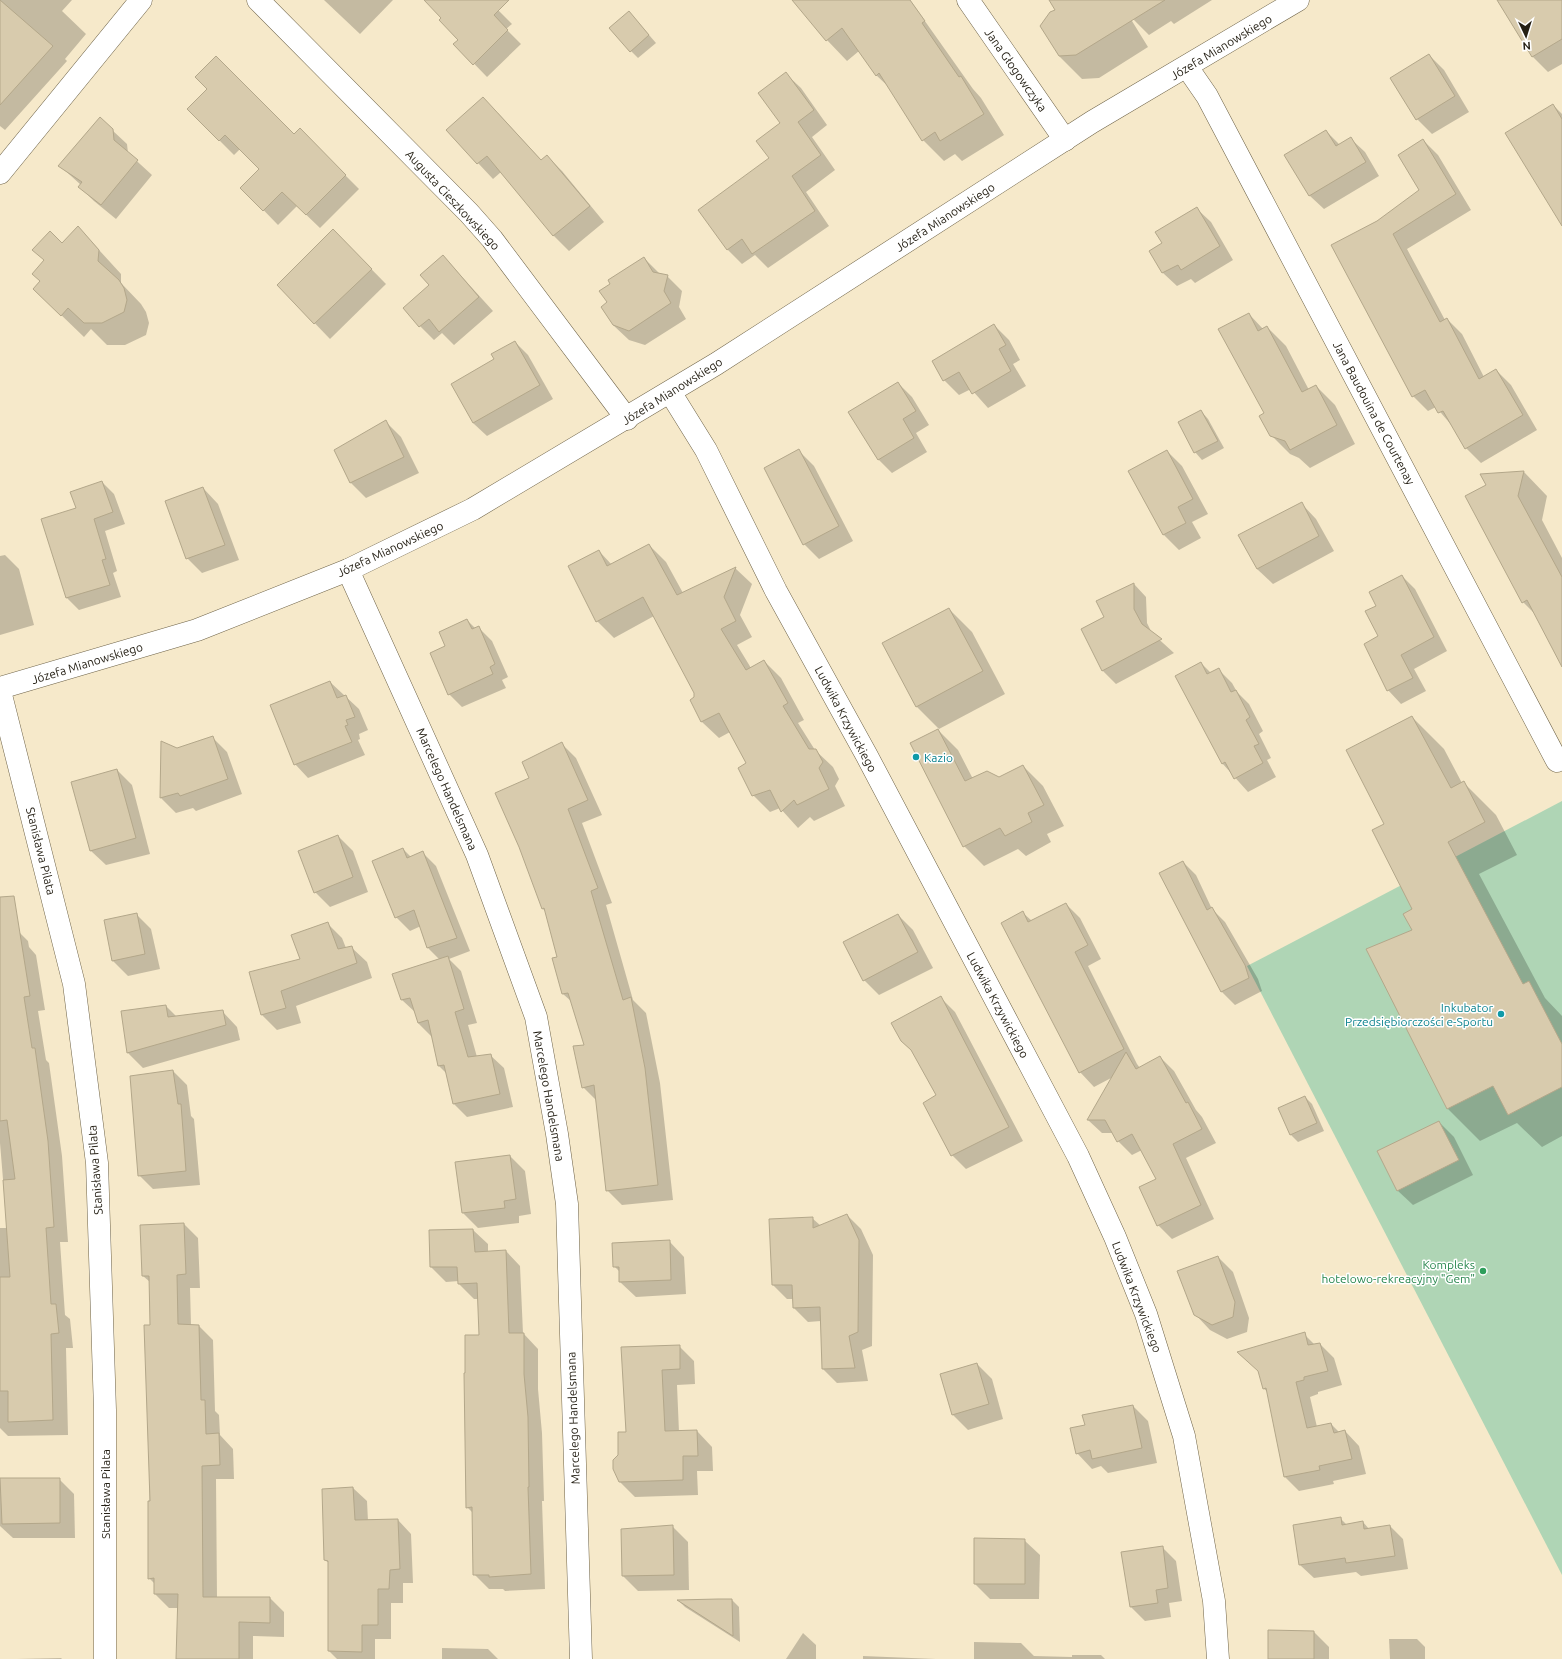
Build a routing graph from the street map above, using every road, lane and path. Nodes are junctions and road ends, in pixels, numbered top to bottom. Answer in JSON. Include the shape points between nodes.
{"nodes":[{"id":1,"x":141,"y":0,"type":"edge"},
{"id":2,"x":258,"y":0,"type":"edge"},
{"id":3,"x":968,"y":0,"type":"edge"},
{"id":4,"x":1298,"y":0,"type":"edge"},
{"id":5,"x":1187,"y":67,"type":"junction"},
{"id":6,"x":1064,"y":140,"type":"junction"},
{"id":7,"x":0,"y":173,"type":"edge"},
{"id":8,"x":670,"y":392,"type":"junction"},
{"id":9,"x":626,"y":419,"type":"junction"},
{"id":10,"x":348,"y":570,"type":"junction"},
{"id":11,"x":0,"y":688,"type":"edge"},
{"id":12,"x":0,"y":691,"type":"edge"},
{"id":13,"x":1557,"y":762,"type":"dead end"},
{"id":14,"x":105,"y":1659,"type":"edge"},
{"id":15,"x":581,"y":1659,"type":"edge"},
{"id":16,"x":1218,"y":1659,"type":"edge"}],
"edges":[{"from":1,"to":7,"type":"street"},
{"from":2,"to":9,"type":"street","name":"Augusta Cieszkowskiego","via":[[492,239]]},
{"from":3,"to":6,"type":"street","name":"Jana Głogowczyka"},
{"from":4,"to":5,"type":"street","name":"Józefa Mianowskiego"},
{"from":5,"to":6,"type":"street","name":"Józefa Mianowskiego"},
{"from":5,"to":13,"type":"street","name":"Jana Baudouina de Courtenay","via":[[1207,96]]},
{"from":6,"to":8,"type":"street","name":"Józefa Mianowskiego"},
{"from":8,"to":9,"type":"street","name":"Józefa Mianowskiego"},
{"from":8,"to":16,"type":"street","name":"Ludwika Krzywickiego","via":[[706,450],[776,591],[1078,1156],[1115,1237],[1146,1314],[1184,1436],[1214,1601]]},
{"from":9,"to":10,"type":"street","name":"Józefa Mianowskiego","via":[[473,510]]},
{"from":10,"to":11,"type":"street","name":"Józefa Mianowskiego","via":[[197,630]]},
{"from":10,"to":15,"type":"street","name":"Marcelego Handelsmana","via":[[477,855],[536,1017],[567,1204]]},
{"from":12,"to":14,"type":"street","name":"Stanisława Pilata","via":[[74,984],[97,1163],[105,1410]]}]}
